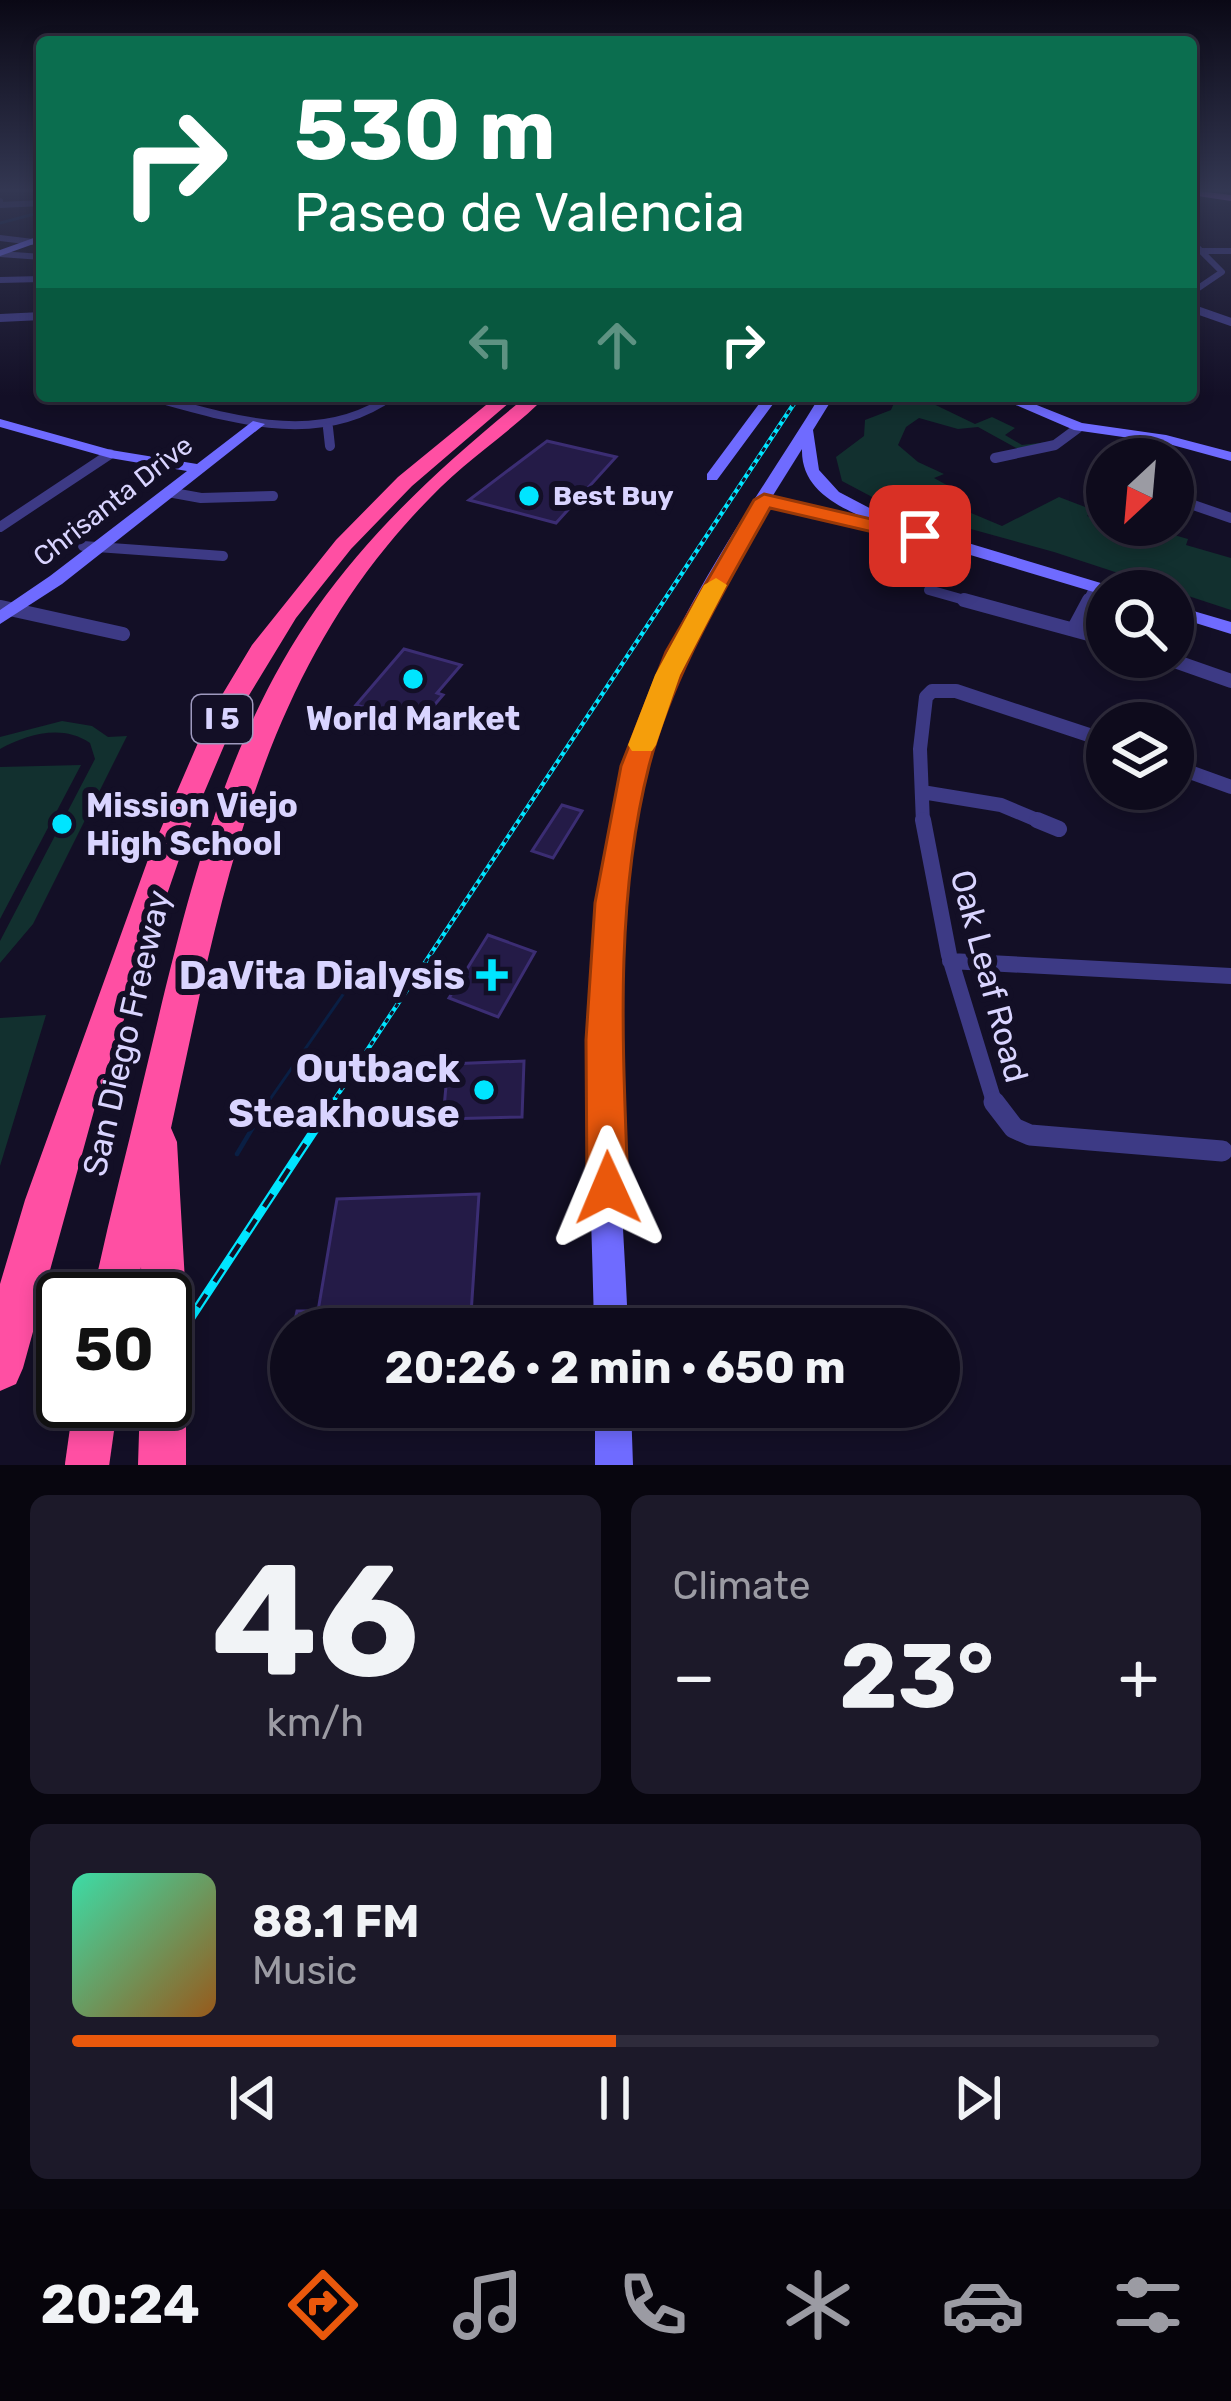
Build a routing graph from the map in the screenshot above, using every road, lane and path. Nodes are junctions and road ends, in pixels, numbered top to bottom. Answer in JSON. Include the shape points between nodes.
{"nodes":[{"id":1,"x":1211,"y":258,"type":"edge"},
{"id":2,"x":36,"y":279,"type":"edge"},
{"id":3,"x":0,"y":280,"type":"edge"},
{"id":4,"x":1215,"y":281,"type":"junction"},
{"id":5,"x":1231,"y":285,"type":"edge"},
{"id":6,"x":1197,"y":290,"type":"edge"},
{"id":7,"x":1197,"y":310,"type":"edge"},
{"id":8,"x":36,"y":316,"type":"edge"},
{"id":9,"x":0,"y":318,"type":"edge"},
{"id":10,"x":1231,"y":322,"type":"edge"},
{"id":11,"x":171,"y":402,"type":"edge"},
{"id":12,"x":383,"y":402,"type":"edge"},
{"id":13,"x":500,"y":402,"type":"edge"},
{"id":14,"x":529,"y":402,"type":"edge"},
{"id":15,"x":768,"y":402,"type":"edge"},
{"id":16,"x":824,"y":402,"type":"edge"},
{"id":17,"x":1016,"y":402,"type":"edge"},
{"id":18,"x":0,"y":423,"type":"edge"},
{"id":19,"x":250,"y":423,"type":"junction"},
{"id":20,"x":328,"y":423,"type":"junction"},
{"id":21,"x":1078,"y":428,"type":"junction"},
{"id":22,"x":807,"y":432,"type":"junction"},
{"id":23,"x":330,"y":446,"type":"dead end"},
{"id":24,"x":110,"y":454,"type":"junction"},
{"id":25,"x":1231,"y":457,"type":"edge"},
{"id":26,"x":995,"y":458,"type":"dead end"},
{"id":27,"x":193,"y":468,"type":"junction"},
{"id":28,"x":712,"y":477,"type":"dead end"},
{"id":29,"x":169,"y":492,"type":"junction"},
{"id":30,"x":272,"y":496,"type":"dead end"},
{"id":31,"x":764,"y":500,"type":"junction"},
{"id":32,"x":1194,"y":505,"type":"edge"},
{"id":33,"x":1231,"y":518,"type":"edge"},
{"id":34,"x":0,"y":527,"type":"edge"},
{"id":35,"x":952,"y":544,"type":"junction"},
{"id":36,"x":91,"y":546,"type":"junction"},
{"id":37,"x":223,"y":556,"type":"dead end"},
{"id":38,"x":1086,"y":584,"type":"edge"},
{"id":39,"x":929,"y":590,"type":"dead end"},
{"id":40,"x":3,"y":610,"type":"edge"},
{"id":41,"x":1086,"y":612,"type":"edge"},
{"id":42,"x":1194,"y":617,"type":"edge"},
{"id":43,"x":1075,"y":628,"type":"junction"},
{"id":44,"x":1231,"y":628,"type":"edge"},
{"id":45,"x":1086,"y":631,"type":"edge"},
{"id":46,"x":123,"y":634,"type":"dead end"},
{"id":47,"x":1194,"y":668,"type":"edge"},
{"id":48,"x":1231,"y":681,"type":"edge"},
{"id":49,"x":1086,"y":734,"type":"edge"},
{"id":50,"x":1194,"y":774,"type":"edge"},
{"id":51,"x":1231,"y":787,"type":"edge"},
{"id":52,"x":922,"y":792,"type":"junction"},
{"id":53,"x":1059,"y":829,"type":"dead end"},
{"id":54,"x":950,"y":961,"type":"junction"},
{"id":55,"x":1231,"y":976,"type":"edge"},
{"id":56,"x":155,"y":1114,"type":"junction"},
{"id":57,"x":1222,"y":1151,"type":"dead end"},
{"id":58,"x":118,"y":1272,"type":"edge"},
{"id":59,"x":164,"y":1272,"type":"edge"},
{"id":60,"x":6,"y":1302,"type":"edge"},
{"id":61,"x":610,"y":1308,"type":"edge"},
{"id":62,"x":0,"y":1368,"type":"edge"},
{"id":63,"x":92,"y":1428,"type":"edge"},
{"id":64,"x":163,"y":1428,"type":"edge"},
{"id":65,"x":613,"y":1428,"type":"edge"},
{"id":66,"x":86,"y":1465,"type":"edge"},
{"id":67,"x":162,"y":1465,"type":"edge"},
{"id":68,"x":614,"y":1465,"type":"edge"}],
"edges":[{"from":1,"to":4,"type":"street","via":[[1220,266]]},
{"from":2,"to":3,"type":"street"},
{"from":4,"to":5,"type":"street"},
{"from":4,"to":6,"type":"street"},
{"from":7,"to":10,"type":"street"},
{"from":8,"to":9,"type":"street"},
{"from":11,"to":19,"type":"street"},
{"from":12,"to":20,"type":"street","via":[[359,418]]},
{"from":13,"to":60,"type":"highway","name":"San Diego Freeway","number":"I 5","via":[[364,520],[300,596],[229,704],[176,827]]},
{"from":14,"to":56,"type":"highway","name":"San Diego Freeway","number":"I 5","via":[[388,528],[296,660],[220,838]]},
{"from":15,"to":28,"type":"main road"},
{"from":16,"to":22,"type":"main road"},
{"from":17,"to":21,"type":"main road"},
{"from":18,"to":24,"type":"main road"},
{"from":19,"to":20,"type":"street"},
{"from":19,"to":27,"type":"main road","name":"Chrisanta Drive"},
{"from":20,"to":23,"type":"street"},
{"from":21,"to":25,"type":"main road"},
{"from":21,"to":26,"type":"street","via":[[1055,445]]},
{"from":22,"to":31,"type":"main road"},
{"from":22,"to":35,"type":"main road","via":[[811,471],[836,496]]},
{"from":24,"to":27,"type":"main road"},
{"from":24,"to":34,"type":"street"},
{"from":27,"to":29,"type":"main road","name":"Chrisanta Drive"},
{"from":27,"to":36,"type":"main road","name":"Chrisanta Drive"},
{"from":29,"to":30,"type":"street"},
{"from":29,"to":36,"type":"main road","name":"Chrisanta Drive"},
{"from":31,"to":35,"type":"main road"},
{"from":31,"to":61,"type":"main road","via":[[658,698],[617,853],[604,1040]]},
{"from":32,"to":33,"type":"street"},
{"from":35,"to":38,"type":"main road"},
{"from":36,"to":37,"type":"street"},
{"from":36,"to":40,"type":"main road","name":"Chrisanta Drive"},
{"from":39,"to":43,"type":"street"},
{"from":40,"to":46,"type":"street"},
{"from":41,"to":43,"type":"street"},
{"from":42,"to":44,"type":"main road"},
{"from":43,"to":45,"type":"street"},
{"from":47,"to":48,"type":"street"},
{"from":49,"to":52,"type":"street","name":"Oak Leaf Road","via":[[956,691],[932,692],[924,704]]},
{"from":50,"to":51,"type":"street"},
{"from":52,"to":53,"type":"street","via":[[1001,805]]},
{"from":52,"to":54,"type":"street","name":"Oak Leaf Road","via":[[930,881]]},
{"from":54,"to":55,"type":"street"},
{"from":54,"to":57,"type":"street","name":"Oak Leaf Road","via":[[994,1105],[1014,1128],[1045,1138]]},
{"from":56,"to":58,"type":"highway","name":"San Diego Freeway","number":"I 5"},
{"from":56,"to":59,"type":"highway"},
{"from":60,"to":62,"type":"highway","name":"San Diego Freeway","number":"I 5"},
{"from":63,"to":66,"type":"highway","bridge":true},
{"from":64,"to":67,"type":"highway"},
{"from":65,"to":68,"type":"main road"}]}
